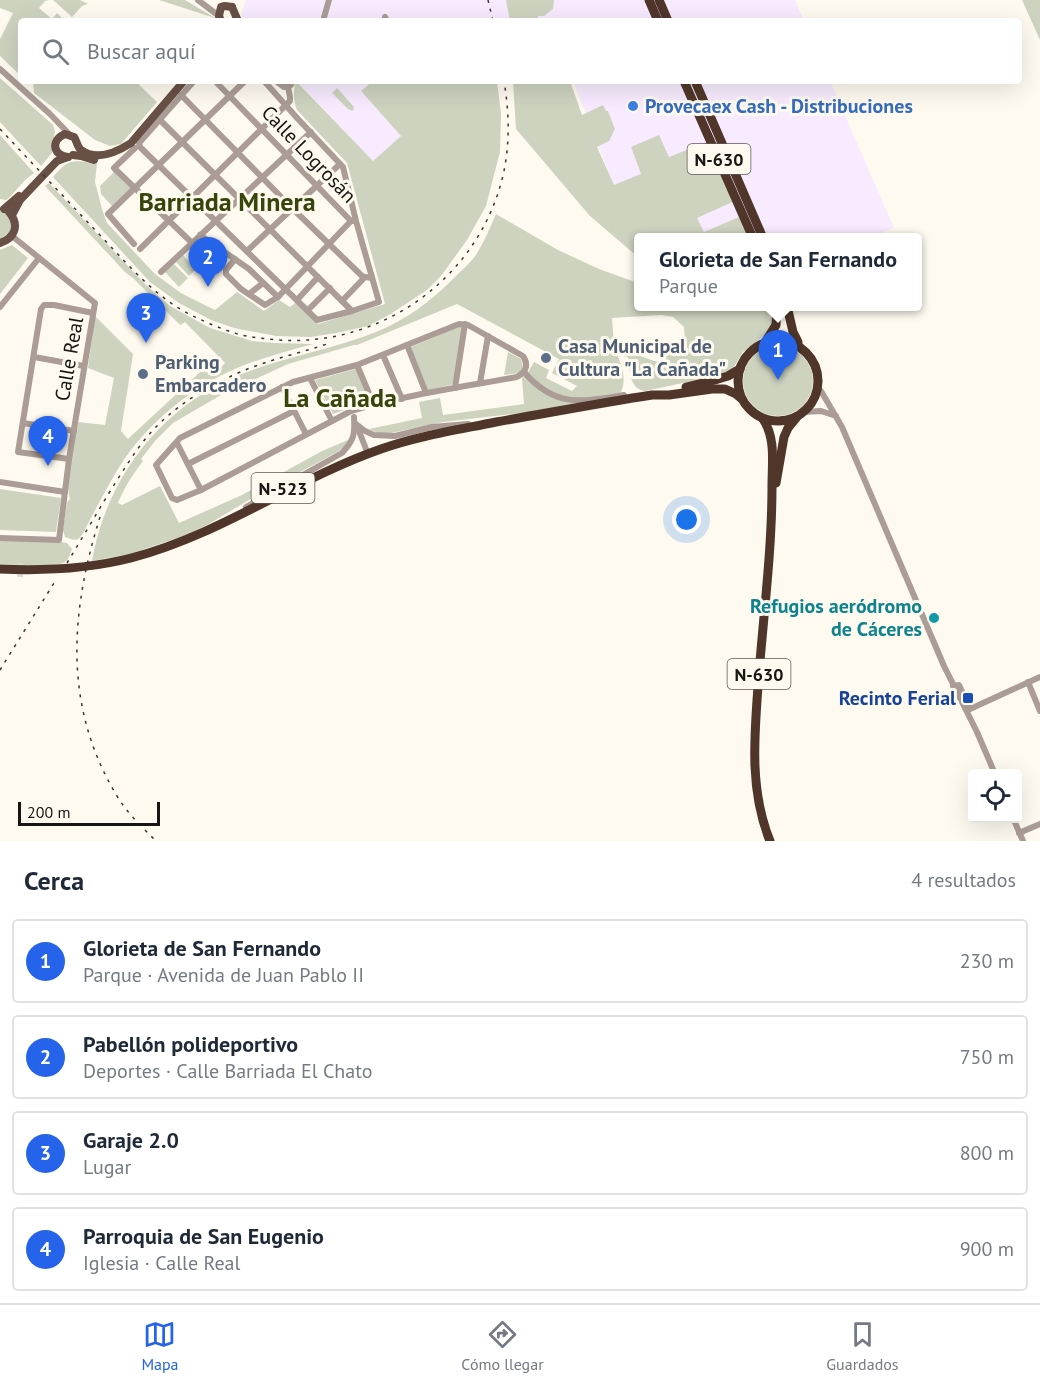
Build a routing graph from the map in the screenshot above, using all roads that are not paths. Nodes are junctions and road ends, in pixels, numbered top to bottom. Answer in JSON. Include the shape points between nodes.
{"nodes":[{"id":1,"x":198,"y":0,"type":"edge"},
{"id":2,"x":329,"y":0,"type":"edge"},
{"id":3,"x":649,"y":0,"type":"edge"},
{"id":4,"x":659,"y":0,"type":"edge"},
{"id":5,"x":234,"y":3,"type":"edge"},
{"id":6,"x":220,"y":15,"type":"edge"},
{"id":7,"x":237,"y":18,"type":"edge"},
{"id":8,"x":324,"y":18,"type":"edge"},
{"id":9,"x":657,"y":18,"type":"edge"},
{"id":10,"x":667,"y":18,"type":"edge"},
{"id":11,"x":0,"y":69,"type":"edge"},
{"id":12,"x":0,"y":74,"type":"edge"},
{"id":13,"x":183,"y":84,"type":"edge"},
{"id":14,"x":183,"y":84,"type":"edge"},
{"id":15,"x":191,"y":84,"type":"edge"},
{"id":16,"x":218,"y":84,"type":"edge"},
{"id":17,"x":242,"y":84,"type":"edge"},
{"id":18,"x":267,"y":84,"type":"edge"},
{"id":19,"x":290,"y":84,"type":"edge"},
{"id":20,"x":685,"y":84,"type":"edge"},
{"id":21,"x":696,"y":84,"type":"edge"},
{"id":22,"x":181,"y":95,"type":"junction"},
{"id":23,"x":230,"y":96,"type":"junction"},
{"id":24,"x":286,"y":105,"type":"junction"},
{"id":25,"x":206,"y":119,"type":"junction"},
{"id":26,"x":160,"y":120,"type":"junction"},
{"id":27,"x":262,"y":130,"type":"junction"},
{"id":28,"x":311,"y":132,"type":"junction"},
{"id":29,"x":70,"y":135,"type":"junction"},
{"id":30,"x":58,"y":138,"type":"junction"},
{"id":31,"x":182,"y":142,"type":"junction"},
{"id":32,"x":78,"y":145,"type":"junction"},
{"id":33,"x":137,"y":146,"type":"junction"},
{"id":34,"x":57,"y":152,"type":"junction"},
{"id":35,"x":238,"y":152,"type":"junction"},
{"id":36,"x":286,"y":154,"type":"junction"},
{"id":37,"x":70,"y":156,"type":"junction"},
{"id":38,"x":340,"y":164,"type":"junction"},
{"id":39,"x":158,"y":165,"type":"junction"},
{"id":40,"x":215,"y":175,"type":"junction"},
{"id":41,"x":262,"y":177,"type":"junction"},
{"id":42,"x":317,"y":186,"type":"junction"},
{"id":43,"x":134,"y":187,"type":"junction"},
{"id":44,"x":192,"y":197,"type":"junction"},
{"id":45,"x":239,"y":199,"type":"junction"},
{"id":46,"x":2,"y":208,"type":"edge"},
{"id":47,"x":292,"y":209,"type":"junction"},
{"id":48,"x":12,"y":215,"type":"junction"},
{"id":49,"x":169,"y":220,"type":"junction"},
{"id":50,"x":215,"y":220,"type":"junction"},
{"id":51,"x":354,"y":221,"type":"junction"},
{"id":52,"x":270,"y":230,"type":"junction"},
{"id":53,"x":751,"y":233,"type":"edge"},
{"id":54,"x":761,"y":233,"type":"edge"},
{"id":55,"x":200,"y":235,"type":"junction"},
{"id":56,"x":12,"y":236,"type":"junction"},
{"id":57,"x":192,"y":242,"type":"junction"},
{"id":58,"x":0,"y":243,"type":"edge"},
{"id":59,"x":134,"y":244,"type":"dead end"},
{"id":60,"x":329,"y":244,"type":"junction"},
{"id":61,"x":140,"y":249,"type":"dead end"},
{"id":62,"x":247,"y":251,"type":"junction"},
{"id":63,"x":39,"y":258,"type":"junction"},
{"id":64,"x":235,"y":260,"type":"junction"},
{"id":65,"x":213,"y":262,"type":"dead end"},
{"id":66,"x":308,"y":267,"type":"junction"},
{"id":67,"x":161,"y":272,"type":"dead end"},
{"id":68,"x":318,"y":277,"type":"junction"},
{"id":69,"x":369,"y":278,"type":"junction"},
{"id":70,"x":263,"y":283,"type":"junction"},
{"id":71,"x":330,"y":288,"type":"junction"},
{"id":72,"x":286,"y":289,"type":"junction"},
{"id":73,"x":249,"y":294,"type":"junction"},
{"id":74,"x":278,"y":297,"type":"junction"},
{"id":75,"x":297,"y":300,"type":"junction"},
{"id":76,"x":342,"y":301,"type":"junction"},
{"id":77,"x":0,"y":307,"type":"edge"},
{"id":78,"x":308,"y":310,"type":"junction"},
{"id":79,"x":352,"y":311,"type":"junction"},
{"id":80,"x":777,"y":311,"type":"edge"},
{"id":81,"x":788,"y":311,"type":"edge"},
{"id":82,"x":93,"y":313,"type":"junction"},
{"id":83,"x":465,"y":324,"type":"junction"},
{"id":84,"x":488,"y":336,"type":"junction"},
{"id":85,"x":764,"y":344,"type":"junction"},
{"id":86,"x":407,"y":345,"type":"junction"},
{"id":87,"x":798,"y":346,"type":"junction"},
{"id":88,"x":383,"y":355,"type":"junction"},
{"id":89,"x":34,"y":357,"type":"junction"},
{"id":90,"x":357,"y":365,"type":"junction"},
{"id":91,"x":84,"y":366,"type":"junction"},
{"id":92,"x":740,"y":369,"type":"junction"},
{"id":93,"x":524,"y":372,"type":"junction"},
{"id":94,"x":310,"y":378,"type":"junction"},
{"id":95,"x":480,"y":383,"type":"junction"},
{"id":96,"x":282,"y":387,"type":"junction"},
{"id":97,"x":455,"y":388,"type":"junction"},
{"id":98,"x":666,"y":390,"type":"junction"},
{"id":99,"x":818,"y":390,"type":"junction"},
{"id":100,"x":426,"y":393,"type":"junction"},
{"id":101,"x":652,"y":395,"type":"junction"},
{"id":102,"x":402,"y":399,"type":"junction"},
{"id":103,"x":742,"y":399,"type":"junction"},
{"id":104,"x":374,"y":405,"type":"junction"},
{"id":105,"x":294,"y":411,"type":"junction"},
{"id":106,"x":801,"y":415,"type":"junction"},
{"id":107,"x":836,"y":416,"type":"junction"},
{"id":108,"x":354,"y":417,"type":"junction"},
{"id":109,"x":522,"y":417,"type":"junction"},
{"id":110,"x":763,"y":419,"type":"junction"},
{"id":111,"x":332,"y":421,"type":"junction"},
{"id":112,"x":23,"y":423,"type":"junction"},
{"id":113,"x":471,"y":424,"type":"junction"},
{"id":114,"x":74,"y":431,"type":"junction"},
{"id":115,"x":306,"y":434,"type":"junction"},
{"id":116,"x":420,"y":437,"type":"junction"},
{"id":117,"x":177,"y":442,"type":"junction"},
{"id":118,"x":366,"y":449,"type":"junction"},
{"id":119,"x":69,"y":459,"type":"junction"},
{"id":120,"x":188,"y":464,"type":"junction"},
{"id":121,"x":0,"y":482,"type":"edge"},
{"id":122,"x":302,"y":482,"type":"junction"},
{"id":123,"x":201,"y":489,"type":"junction"},
{"id":124,"x":65,"y":492,"type":"junction"},
{"id":125,"x":772,"y":506,"type":"junction"},
{"id":126,"x":235,"y":514,"type":"junction"},
{"id":127,"x":201,"y":533,"type":"junction"},
{"id":128,"x":0,"y":538,"type":"edge"},
{"id":129,"x":0,"y":569,"type":"edge"},
{"id":130,"x":1040,"y":676,"type":"edge"},
{"id":131,"x":1028,"y":682,"type":"junction"},
{"id":132,"x":953,"y":686,"type":"junction"},
{"id":133,"x":1040,"y":690,"type":"edge"},
{"id":134,"x":1033,"y":693,"type":"junction"},
{"id":135,"x":1040,"y":711,"type":"edge"},
{"id":136,"x":993,"y":769,"type":"edge"},
{"id":137,"x":1015,"y":823,"type":"edge"},
{"id":138,"x":1040,"y":824,"type":"edge"},
{"id":139,"x":1019,"y":833,"type":"junction"},
{"id":140,"x":770,"y":841,"type":"edge"},
{"id":141,"x":1023,"y":841,"type":"edge"}],
"edges":[{"from":1,"to":6,"type":"street"},
{"from":2,"to":8,"type":"street"},
{"from":3,"to":9,"type":"highway"},
{"from":4,"to":10,"type":"highway"},
{"from":5,"to":6,"type":"main road","via":[[225,6]]},
{"from":5,"to":7,"type":"main road"},
{"from":11,"to":29,"type":"street"},
{"from":12,"to":30,"type":"street","via":[[55,123]]},
{"from":13,"to":32,"type":"main road","via":[[131,143],[105,155],[81,150]]},
{"from":14,"to":37,"type":"main road","via":[[127,151],[106,159]]},
{"from":15,"to":22,"type":"street"},
{"from":16,"to":23,"type":"street","name":"Calle Logrosán"},
{"from":17,"to":23,"type":"street"},
{"from":18,"to":24,"type":"street"},
{"from":19,"to":24,"type":"street","via":[[290,101]]},
{"from":20,"to":53,"type":"highway","number":"N-630"},
{"from":21,"to":54,"type":"highway","number":"N-630"},
{"from":22,"to":25,"type":"street"},
{"from":22,"to":26,"type":"street"},
{"from":23,"to":25,"type":"street"},
{"from":23,"to":27,"type":"street","name":"Calle Logrosán"},
{"from":24,"to":27,"type":"street"},
{"from":24,"to":28,"type":"street"},
{"from":25,"to":31,"type":"street"},
{"from":25,"to":35,"type":"street"},
{"from":26,"to":31,"type":"street"},
{"from":26,"to":33,"type":"street"},
{"from":27,"to":35,"type":"street"},
{"from":27,"to":36,"type":"street","name":"Calle Logrosán"},
{"from":28,"to":36,"type":"street"},
{"from":28,"to":38,"type":"street"},
{"from":29,"to":30,"type":"main road"},
{"from":29,"to":32,"type":"main road"},
{"from":30,"to":34,"type":"main road"},
{"from":31,"to":39,"type":"street"},
{"from":31,"to":40,"type":"street"},
{"from":32,"to":37,"type":"main road"},
{"from":33,"to":39,"type":"street"},
{"from":33,"to":43,"type":"street","via":[[114,168]]},
{"from":34,"to":37,"type":"main road"},
{"from":34,"to":46,"type":"main road","via":[[17,198]]},
{"from":35,"to":40,"type":"street"},
{"from":35,"to":41,"type":"street"},
{"from":36,"to":41,"type":"street"},
{"from":36,"to":42,"type":"street","name":"Calle Logrosán"},
{"from":37,"to":48,"type":"main road","via":[[57,161],[20,200]]},
{"from":38,"to":42,"type":"street"},
{"from":38,"to":51,"type":"street"},
{"from":39,"to":43,"type":"street"},
{"from":39,"to":44,"type":"street"},
{"from":40,"to":44,"type":"street"},
{"from":40,"to":45,"type":"street"},
{"from":41,"to":45,"type":"street"},
{"from":41,"to":47,"type":"street"},
{"from":42,"to":47,"type":"street"},
{"from":42,"to":51,"type":"street","name":"Calle Logrosán"},
{"from":43,"to":49,"type":"street"},
{"from":43,"to":59,"type":"street","via":[[108,214]]},
{"from":44,"to":49,"type":"street"},
{"from":44,"to":50,"type":"street"},
{"from":45,"to":50,"type":"street"},
{"from":45,"to":52,"type":"street"},
{"from":46,"to":48,"type":"main road"},
{"from":47,"to":52,"type":"street"},
{"from":47,"to":60,"type":"street"},
{"from":48,"to":56,"type":"main road"},
{"from":49,"to":57,"type":"street"},
{"from":49,"to":61,"type":"street"},
{"from":50,"to":55,"type":"street"},
{"from":50,"to":62,"type":"street"},
{"from":51,"to":60,"type":"street"},
{"from":51,"to":69,"type":"street"},
{"from":52,"to":62,"type":"street"},
{"from":52,"to":66,"type":"street"},
{"from":55,"to":57,"type":"street"},
{"from":55,"to":64,"type":"street"},
{"from":56,"to":58,"type":"main road"},
{"from":56,"to":63,"type":"street"},
{"from":57,"to":65,"type":"street"},
{"from":57,"to":67,"type":"street"},
{"from":60,"to":66,"type":"street"},
{"from":60,"to":69,"type":"street"},
{"from":62,"to":72,"type":"street"},
{"from":63,"to":77,"type":"street"},
{"from":63,"to":82,"type":"street","name":"Calle Real","via":[[95,303]]},
{"from":64,"to":70,"type":"street"},
{"from":64,"to":73,"type":"street","via":[[226,274]]},
{"from":66,"to":68,"type":"street"},
{"from":66,"to":72,"type":"street"},
{"from":68,"to":71,"type":"street"},
{"from":68,"to":75,"type":"street"},
{"from":69,"to":76,"type":"street"},
{"from":69,"to":79,"type":"street","via":[[379,302]]},
{"from":70,"to":73,"type":"street"},
{"from":70,"to":74,"type":"street"},
{"from":71,"to":76,"type":"street"},
{"from":71,"to":78,"type":"street"},
{"from":72,"to":74,"type":"street"},
{"from":72,"to":75,"type":"street"},
{"from":73,"to":74,"type":"street","via":[[265,305]]},
{"from":75,"to":78,"type":"street"},
{"from":76,"to":79,"type":"street"},
{"from":78,"to":79,"type":"street","via":[[317,320]]},
{"from":80,"to":85,"type":"highway","via":[[776,325]]},
{"from":81,"to":87,"type":"highway"},
{"from":82,"to":89,"type":"street","via":[[45,305],[41,309]]},
{"from":82,"to":91,"type":"street","name":"Calle Real"},
{"from":83,"to":84,"type":"street"},
{"from":83,"to":86,"type":"street"},
{"from":83,"to":97,"type":"street"},
{"from":84,"to":93,"type":"street","via":[[523,356]]},
{"from":84,"to":95,"type":"street"},
{"from":85,"to":87,"type":"highway","via":[[783,341]]},
{"from":85,"to":92,"type":"highway","via":[[748,354]]},
{"from":86,"to":88,"type":"street"},
{"from":86,"to":100,"type":"street"},
{"from":87,"to":99,"type":"highway","via":[[816,366]]},
{"from":88,"to":90,"type":"street"},
{"from":88,"to":102,"type":"street"},
{"from":89,"to":91,"type":"street"},
{"from":89,"to":112,"type":"street"},
{"from":90,"to":94,"type":"street"},
{"from":90,"to":104,"type":"street"},
{"from":91,"to":114,"type":"street","name":"Calle Real"},
{"from":92,"to":98,"type":"highway","via":[[715,380]]},
{"from":92,"to":103,"type":"highway","via":[[738,385]]},
{"from":93,"to":95,"type":"street","via":[[517,377]]},
{"from":93,"to":98,"type":"street","via":[[539,388],[569,401]]},
{"from":94,"to":96,"type":"street"},
{"from":94,"to":111,"type":"street"},
{"from":95,"to":97,"type":"street"},
{"from":96,"to":105,"type":"street"},
{"from":96,"to":117,"type":"street"},
{"from":97,"to":100,"type":"street"},
{"from":98,"to":101,"type":"highway"},
{"from":99,"to":106,"type":"highway","number":"N-630"},
{"from":99,"to":107,"type":"street"},
{"from":100,"to":102,"type":"street"},
{"from":101,"to":103,"type":"highway","via":[[724,388]]},
{"from":101,"to":109,"type":"highway","number":"N-523"},
{"from":102,"to":104,"type":"street"},
{"from":103,"to":110,"type":"highway","number":"N-630"},
{"from":104,"to":108,"type":"street"},
{"from":105,"to":115,"type":"street"},
{"from":105,"to":120,"type":"street"},
{"from":106,"to":107,"type":"street","via":[[821,411]]},
{"from":106,"to":110,"type":"highway","via":[[780,422]]},
{"from":106,"to":125,"type":"highway","number":"N-630","via":[[784,437]]},
{"from":107,"to":132,"type":"street"},
{"from":108,"to":111,"type":"street"},
{"from":108,"to":113,"type":"street","via":[[374,435],[395,436]]},
{"from":108,"to":118,"type":"street"},
{"from":108,"to":126,"type":"street","via":[[354,437],[342,453]]},
{"from":109,"to":113,"type":"highway","number":"N-523"},
{"from":109,"to":116,"type":"highway","number":"N-523"},
{"from":110,"to":125,"type":"highway","number":"N-630","via":[[772,437]]},
{"from":111,"to":115,"type":"street"},
{"from":112,"to":114,"type":"street"},
{"from":112,"to":119,"type":"street","via":[[18,452]]},
{"from":113,"to":118,"type":"highway","number":"N-523"},
{"from":114,"to":119,"type":"street","name":"Calle Real"},
{"from":115,"to":123,"type":"street"},
{"from":116,"to":118,"type":"street"},
{"from":116,"to":122,"type":"highway","number":"N-523","via":[[351,460]]},
{"from":117,"to":120,"type":"street"},
{"from":117,"to":123,"type":"street","via":[[156,465],[157,471],[172,498],[177,500]]},
{"from":118,"to":122,"type":"street"},
{"from":118,"to":126,"type":"highway","number":"N-523","via":[[327,465]]},
{"from":119,"to":124,"type":"street","name":"Calle Real"},
{"from":120,"to":123,"type":"street"},
{"from":121,"to":124,"type":"street"},
{"from":122,"to":127,"type":"highway","number":"N-523"},
{"from":124,"to":128,"type":"street","name":"Calle Real","via":[[59,540]]},
{"from":125,"to":140,"type":"highway","number":"N-630","via":[[754,746],[758,799]]},
{"from":126,"to":127,"type":"highway","number":"N-523"},
{"from":127,"to":129,"type":"highway","number":"N-523","via":[[162,549],[102,564],[47,570]]},
{"from":130,"to":131,"type":"street"},
{"from":131,"to":132,"type":"street","via":[[970,709],[959,685]]},
{"from":131,"to":134,"type":"street"},
{"from":132,"to":136,"type":"street"},
{"from":133,"to":134,"type":"street"},
{"from":134,"to":135,"type":"street"},
{"from":137,"to":139,"type":"street"},
{"from":138,"to":139,"type":"street"},
{"from":139,"to":141,"type":"street"}]}
